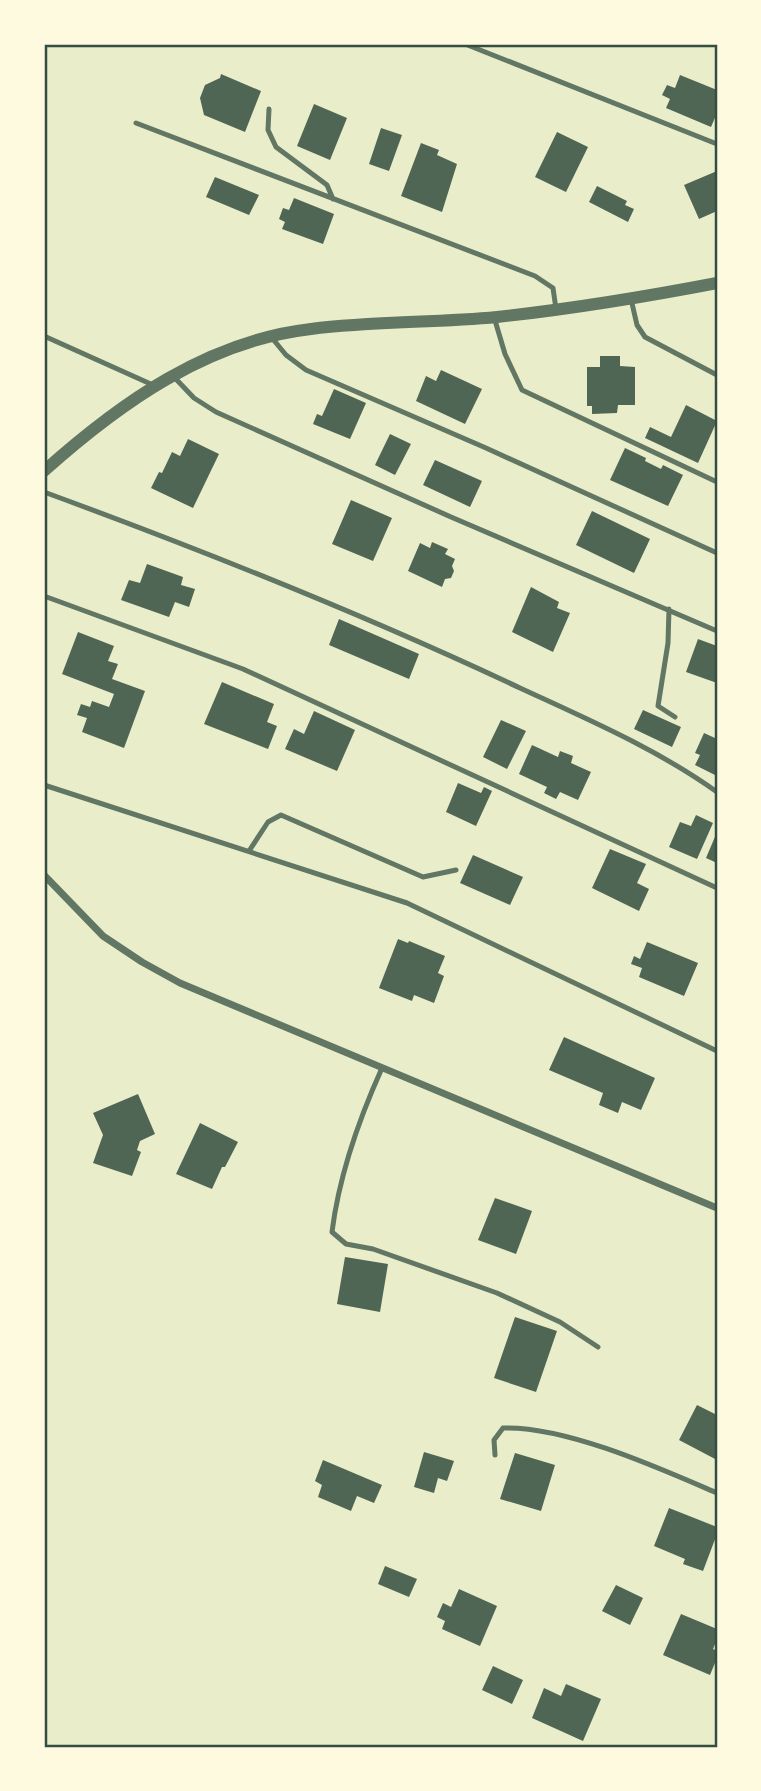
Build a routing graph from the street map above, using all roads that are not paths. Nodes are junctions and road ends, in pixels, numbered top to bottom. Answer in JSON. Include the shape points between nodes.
{"nodes":[{"id":1,"x":465,"y":44,"type":"edge"},
{"id":2,"x":269,"y":109,"type":"dead end"},
{"id":3,"x":136,"y":123,"type":"dead end"},
{"id":4,"x":717,"y":145,"type":"edge"},
{"id":5,"x":333,"y":199,"type":"junction"},
{"id":6,"x":717,"y":283,"type":"edge"},
{"id":7,"x":631,"y":299,"type":"junction"},
{"id":8,"x":556,"y":309,"type":"junction"},
{"id":9,"x":494,"y":317,"type":"junction"},
{"id":10,"x":44,"y":336,"type":"edge"},
{"id":11,"x":271,"y":336,"type":"junction"},
{"id":12,"x":717,"y":374,"type":"edge"},
{"id":13,"x":173,"y":376,"type":"junction"},
{"id":14,"x":155,"y":386,"type":"junction"},
{"id":15,"x":44,"y":471,"type":"edge"},
{"id":16,"x":717,"y":482,"type":"edge"},
{"id":17,"x":44,"y":492,"type":"edge"},
{"id":18,"x":717,"y":553,"type":"edge"},
{"id":19,"x":44,"y":596,"type":"edge"},
{"id":20,"x":668,"y":609,"type":"junction"},
{"id":21,"x":717,"y":631,"type":"edge"},
{"id":22,"x":675,"y":717,"type":"dead end"},
{"id":23,"x":44,"y":785,"type":"edge"},
{"id":24,"x":717,"y":792,"type":"edge"},
{"id":25,"x":248,"y":851,"type":"junction"},
{"id":26,"x":456,"y":870,"type":"dead end"},
{"id":27,"x":44,"y":875,"type":"edge"},
{"id":28,"x":717,"y":888,"type":"edge"},
{"id":29,"x":717,"y":1051,"type":"edge"},
{"id":30,"x":382,"y":1068,"type":"junction"},
{"id":31,"x":717,"y":1208,"type":"edge"},
{"id":32,"x":598,"y":1347,"type":"dead end"},
{"id":33,"x":495,"y":1455,"type":"dead end"},
{"id":34,"x":717,"y":1493,"type":"edge"}],
"edges":[{"from":1,"to":4,"type":"lane"},
{"from":2,"to":5,"type":"lane","via":[[268,130],[276,147],[327,186]]},
{"from":3,"to":5,"type":"lane"},
{"from":5,"to":8,"type":"lane","via":[[535,276],[553,288]]},
{"from":6,"to":7,"type":"street"},
{"from":7,"to":8,"type":"street"},
{"from":7,"to":12,"type":"lane","via":[[637,326],[645,337]]},
{"from":8,"to":9,"type":"street"},
{"from":9,"to":11,"type":"street","via":[[415,320]]},
{"from":9,"to":16,"type":"lane","via":[[522,390]]},
{"from":10,"to":14,"type":"lane"},
{"from":11,"to":13,"type":"street"},
{"from":11,"to":18,"type":"lane","via":[[306,370]]},
{"from":13,"to":14,"type":"street"},
{"from":13,"to":20,"type":"lane","via":[[216,412]]},
{"from":14,"to":15,"type":"street"},
{"from":17,"to":24,"type":"lane","via":[[229,561],[488,673],[598,724],[692,773]]},
{"from":19,"to":28,"type":"lane","via":[[243,668]]},
{"from":20,"to":21,"type":"lane"},
{"from":20,"to":22,"type":"lane","via":[[658,706]]},
{"from":23,"to":25,"type":"lane"},
{"from":25,"to":26,"type":"lane","via":[[268,822],[281,815],[424,877]]},
{"from":25,"to":29,"type":"lane","via":[[407,903]]},
{"from":27,"to":30,"type":"street","via":[[103,936],[142,962],[180,983]]},
{"from":30,"to":31,"type":"street"},
{"from":30,"to":32,"type":"lane","via":[[361,1116],[332,1232],[346,1244],[497,1293],[560,1322]]},
{"from":33,"to":34,"type":"lane","via":[[494,1440],[503,1428],[525,1427],[660,1468]]}]}
